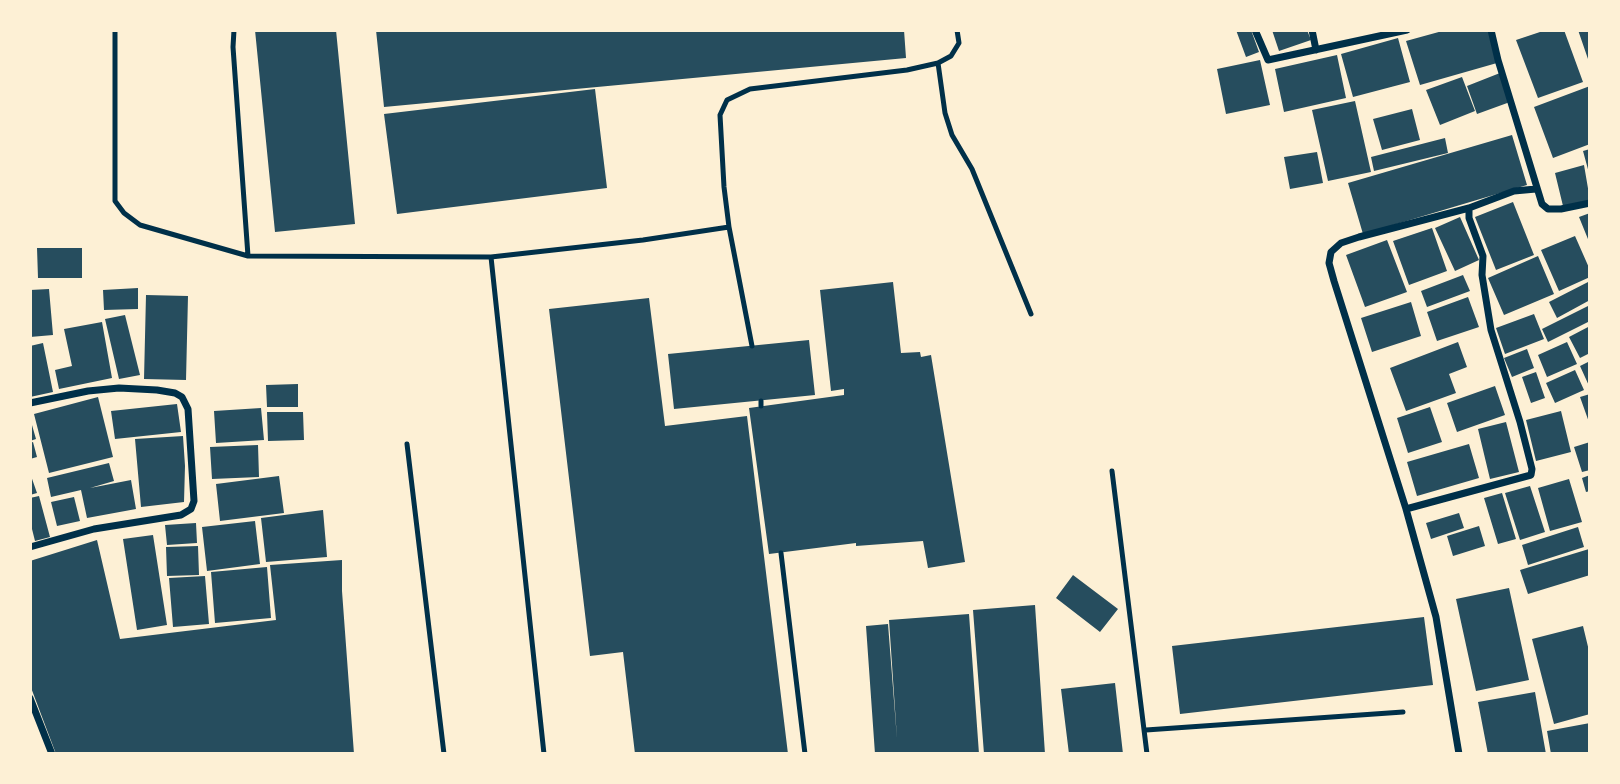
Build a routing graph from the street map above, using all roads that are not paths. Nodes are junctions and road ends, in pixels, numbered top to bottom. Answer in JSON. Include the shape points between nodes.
{"nodes":[{"id":1,"x":115,"y":30,"type":"edge"},
{"id":2,"x":234,"y":30,"type":"edge"},
{"id":3,"x":957,"y":30,"type":"edge"},
{"id":4,"x":1255,"y":30,"type":"edge"},
{"id":5,"x":1312,"y":30,"type":"edge"},
{"id":6,"x":1407,"y":30,"type":"edge"},
{"id":7,"x":1491,"y":30,"type":"edge"},
{"id":8,"x":1316,"y":50,"type":"junction"},
{"id":9,"x":938,"y":62,"type":"junction"},
{"id":10,"x":1536,"y":188,"type":"junction"},
{"id":11,"x":1590,"y":203,"type":"edge"},
{"id":12,"x":1469,"y":208,"type":"junction"},
{"id":13,"x":729,"y":227,"type":"junction"},
{"id":14,"x":248,"y":256,"type":"junction"},
{"id":15,"x":491,"y":257,"type":"junction"},
{"id":16,"x":1031,"y":314,"type":"dead end"},
{"id":17,"x":752,"y":346,"type":"dead end"},
{"id":18,"x":30,"y":403,"type":"edge"},
{"id":19,"x":407,"y":444,"type":"dead end"},
{"id":20,"x":1112,"y":471,"type":"dead end"},
{"id":21,"x":1406,"y":509,"type":"junction"},
{"id":22,"x":30,"y":547,"type":"edge"},
{"id":23,"x":781,"y":553,"type":"dead end"},
{"id":24,"x":30,"y":698,"type":"edge"},
{"id":25,"x":1403,"y":712,"type":"dead end"},
{"id":26,"x":1146,"y":730,"type":"junction"},
{"id":27,"x":52,"y":754,"type":"edge"},
{"id":28,"x":444,"y":754,"type":"edge"},
{"id":29,"x":544,"y":754,"type":"edge"},
{"id":30,"x":804,"y":754,"type":"edge"},
{"id":31,"x":1147,"y":754,"type":"edge"},
{"id":32,"x":1459,"y":754,"type":"edge"}],
"edges":[{"from":1,"to":14,"type":"lane","via":[[115,201],[140,225]]},
{"from":2,"to":14,"type":"lane"},
{"from":3,"to":9,"type":"lane","via":[[958,43],[951,56]]},
{"from":4,"to":8,"type":"street","via":[[1268,60]]},
{"from":5,"to":8,"type":"street"},
{"from":6,"to":8,"type":"street"},
{"from":7,"to":10,"type":"street"},
{"from":9,"to":13,"type":"lane","via":[[907,70],[750,89],[727,100],[720,115]]},
{"from":9,"to":16,"type":"lane","via":[[952,135],[972,169]]},
{"from":10,"to":11,"type":"street","via":[[1548,209]]},
{"from":10,"to":12,"type":"street"},
{"from":12,"to":21,"type":"street","via":[[1483,256],[1491,330],[1531,472]]},
{"from":12,"to":21,"type":"street","via":[[1359,237],[1331,252],[1329,262]]},
{"from":13,"to":15,"type":"lane"},
{"from":13,"to":17,"type":"lane"},
{"from":14,"to":15,"type":"lane"},
{"from":15,"to":29,"type":"lane"},
{"from":18,"to":22,"type":"street","via":[[119,388],[182,397],[188,409],[194,501],[181,515],[94,529]]},
{"from":19,"to":28,"type":"lane"},
{"from":20,"to":26,"type":"lane"},
{"from":21,"to":32,"type":"street","via":[[1436,617]]},
{"from":23,"to":30,"type":"lane"},
{"from":24,"to":27,"type":"street"},
{"from":25,"to":26,"type":"lane"},
{"from":26,"to":31,"type":"lane"}]}
